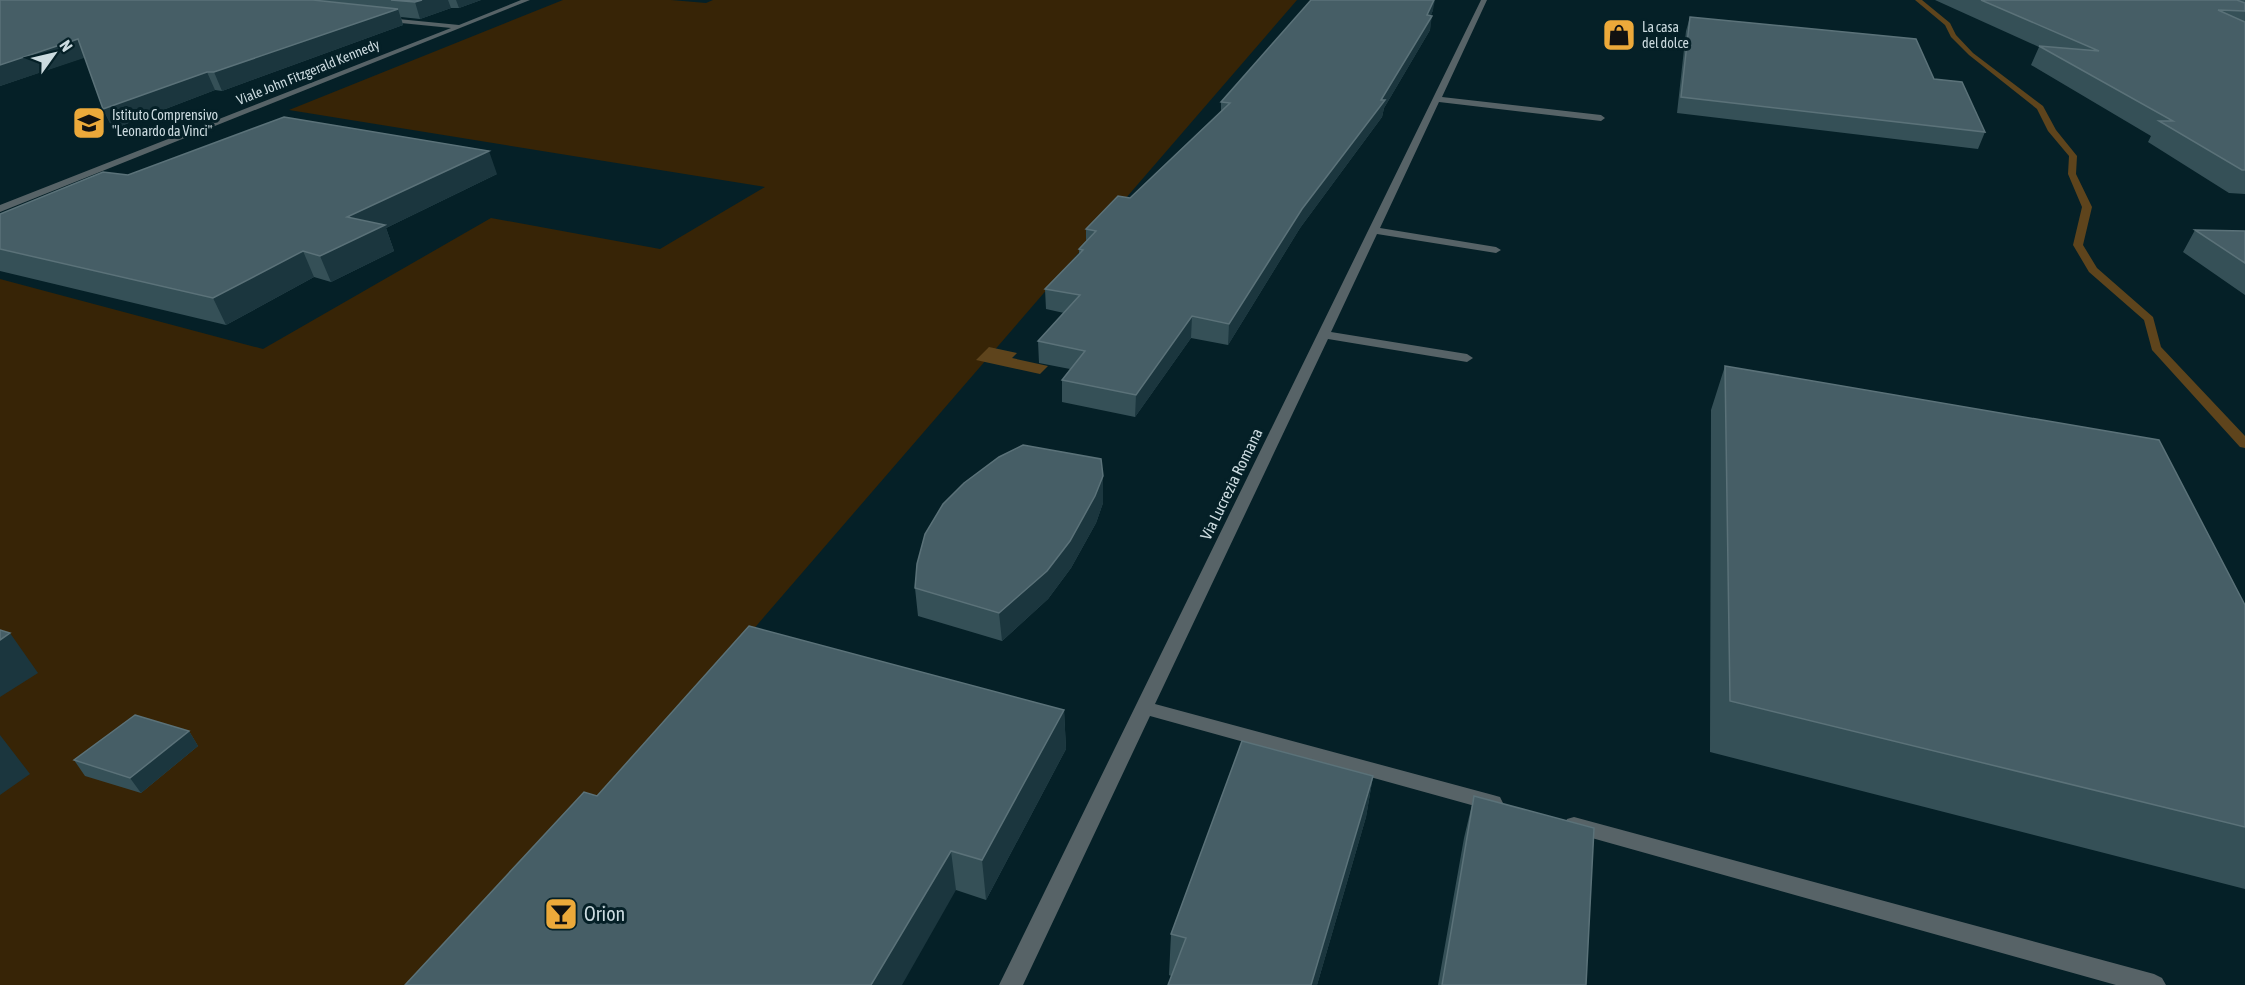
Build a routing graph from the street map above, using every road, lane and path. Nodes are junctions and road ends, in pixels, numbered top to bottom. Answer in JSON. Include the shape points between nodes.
{"nodes":[{"id":1,"x":526,"y":0,"type":"edge"},
{"id":2,"x":1484,"y":0,"type":"edge"},
{"id":3,"x":370,"y":18,"type":"edge"},
{"id":4,"x":459,"y":26,"type":"junction"},
{"id":5,"x":1436,"y":99,"type":"junction"},
{"id":6,"x":1601,"y":118,"type":"dead end"},
{"id":7,"x":0,"y":209,"type":"edge"},
{"id":8,"x":1373,"y":230,"type":"junction"},
{"id":9,"x":1496,"y":250,"type":"dead end"},
{"id":10,"x":1323,"y":334,"type":"junction"},
{"id":11,"x":1467,"y":358,"type":"dead end"},
{"id":12,"x":1143,"y":706,"type":"junction"},
{"id":13,"x":1509,"y":807,"type":"edge"},
{"id":14,"x":1555,"y":820,"type":"edge"},
{"id":15,"x":1011,"y":985,"type":"edge"},
{"id":16,"x":2154,"y":985,"type":"edge"}],
"edges":[{"from":1,"to":4,"type":"street","name":"Viale John Fitzgerald Kennedy"},
{"from":2,"to":5,"type":"street","name":"Via Lucrezia Romana"},
{"from":3,"to":4,"type":"street"},
{"from":4,"to":7,"type":"street","name":"Viale John Fitzgerald Kennedy"},
{"from":5,"to":6,"type":"street"},
{"from":5,"to":8,"type":"street","name":"Via Lucrezia Romana"},
{"from":8,"to":9,"type":"street"},
{"from":8,"to":10,"type":"street","name":"Via Lucrezia Romana"},
{"from":10,"to":11,"type":"street"},
{"from":10,"to":12,"type":"street","name":"Via Lucrezia Romana"},
{"from":12,"to":13,"type":"street"},
{"from":12,"to":15,"type":"street","name":"Via Lucrezia Romana"},
{"from":14,"to":16,"type":"street"}]}
